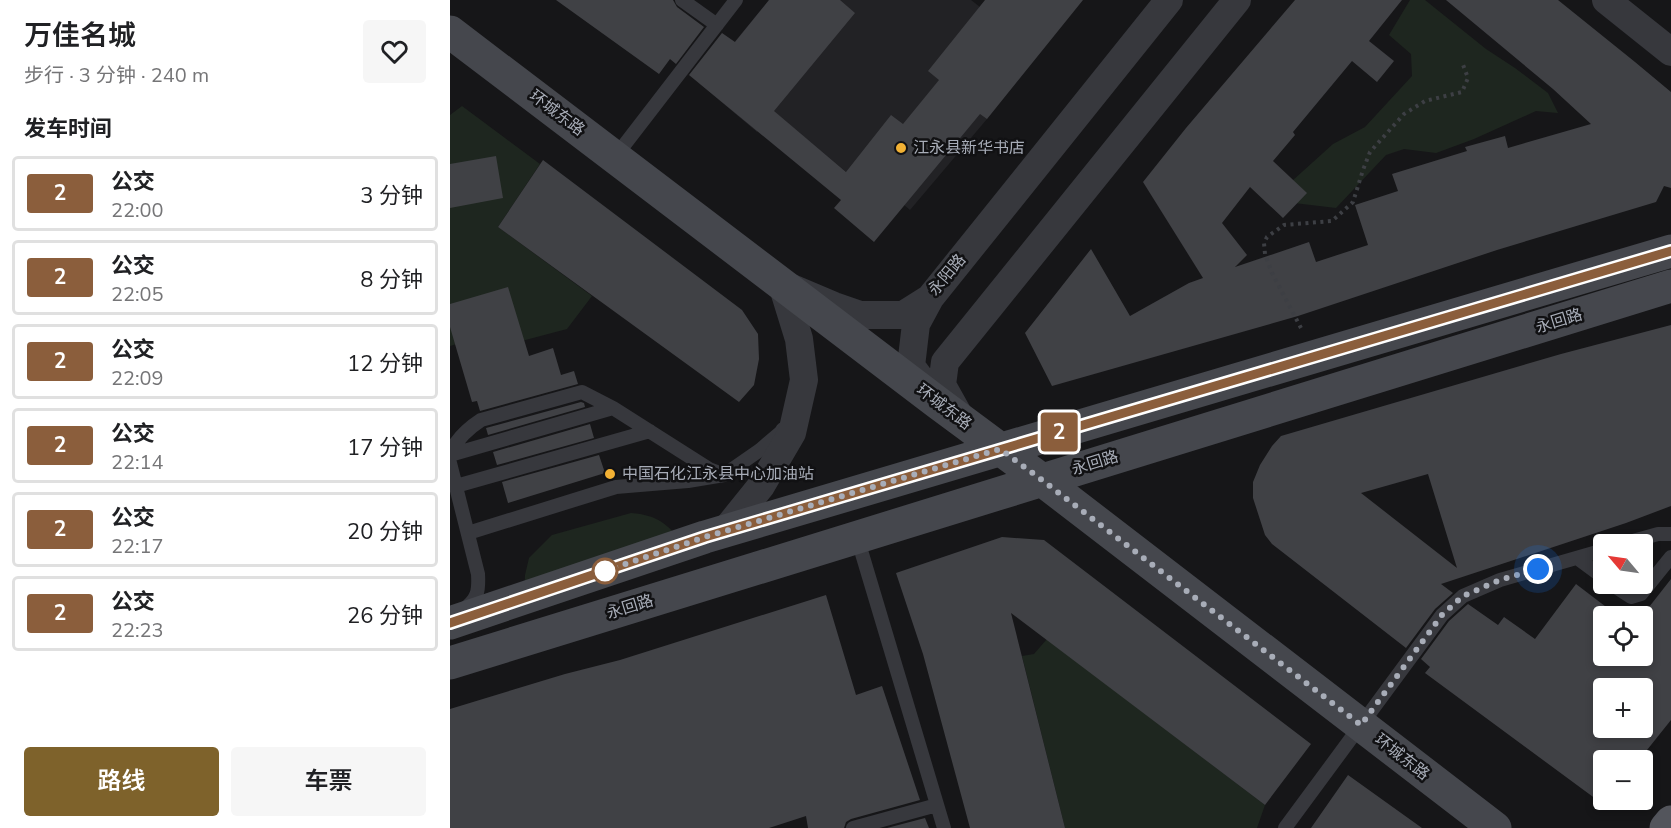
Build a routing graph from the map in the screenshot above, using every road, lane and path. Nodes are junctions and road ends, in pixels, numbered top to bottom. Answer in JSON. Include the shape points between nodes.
{"nodes":[{"id":1,"x":682,"y":0,"type":"edge"},
{"id":2,"x":736,"y":0,"type":"edge"},
{"id":3,"x":1169,"y":0,"type":"edge"},
{"id":4,"x":1237,"y":0,"type":"edge"},
{"id":5,"x":1606,"y":0,"type":"edge"},
{"id":6,"x":717,"y":25,"type":"junction"},
{"id":7,"x":450,"y":32,"type":"edge"},
{"id":8,"x":1671,"y":52,"type":"edge"},
{"id":9,"x":1462,"y":62,"type":"dead end"},
{"id":10,"x":615,"y":157,"type":"junction"},
{"id":11,"x":1671,"y":251,"type":"edge"},
{"id":12,"x":782,"y":284,"type":"junction"},
{"id":13,"x":1671,"y":286,"type":"edge"},
{"id":14,"x":930,"y":298,"type":"junction"},
{"id":15,"x":969,"y":333,"type":"junction"},
{"id":16,"x":863,"y":345,"type":"junction"},
{"id":17,"x":912,"y":353,"type":"junction"},
{"id":18,"x":1314,"y":356,"type":"junction"},
{"id":19,"x":804,"y":380,"type":"junction"},
{"id":20,"x":613,"y":408,"type":"junction"},
{"id":21,"x":950,"y":412,"type":"junction"},
{"id":22,"x":650,"y":431,"type":"junction"},
{"id":23,"x":1000,"y":449,"type":"junction"},
{"id":24,"x":450,"y":454,"type":"edge"},
{"id":25,"x":450,"y":463,"type":"edge"},
{"id":26,"x":724,"y":475,"type":"junction"},
{"id":27,"x":1042,"y":480,"type":"junction"},
{"id":28,"x":456,"y":486,"type":"junction"},
{"id":29,"x":724,"y":532,"type":"junction"},
{"id":30,"x":468,"y":533,"type":"junction"},
{"id":31,"x":1671,"y":534,"type":"edge"},
{"id":32,"x":1653,"y":535,"type":"edge"},
{"id":33,"x":856,"y":537,"type":"junction"},
{"id":34,"x":1593,"y":553,"type":"edge"},
{"id":35,"x":1671,"y":557,"type":"edge"},
{"id":36,"x":1577,"y":558,"type":"junction"},
{"id":37,"x":1593,"y":570,"type":"edge"},
{"id":38,"x":1653,"y":579,"type":"edge"},
{"id":39,"x":1626,"y":594,"type":"edge"},
{"id":40,"x":1641,"y":594,"type":"edge"},
{"id":41,"x":450,"y":621,"type":"edge"},
{"id":42,"x":450,"y":663,"type":"edge"},
{"id":43,"x":1361,"y":725,"type":"junction"},
{"id":44,"x":937,"y":805,"type":"junction"},
{"id":45,"x":1671,"y":822,"type":"edge"},
{"id":46,"x":853,"y":828,"type":"edge"},
{"id":47,"x":944,"y":828,"type":"edge"},
{"id":48,"x":1285,"y":828,"type":"edge"},
{"id":49,"x":1495,"y":828,"type":"edge"},
{"id":50,"x":1666,"y":828,"type":"edge"}],
"edges":[{"from":1,"to":6,"type":"lane"},
{"from":2,"to":6,"type":"lane"},
{"from":3,"to":14,"type":"street","name":"永阳路"},
{"from":4,"to":15,"type":"street"},
{"from":5,"to":8,"type":"street"},
{"from":6,"to":10,"type":"lane"},
{"from":7,"to":10,"type":"main road","name":"环城东路"},
{"from":9,"to":18,"type":"path","via":[[1468,78],[1462,92],[1425,101],[1404,114],[1370,152],[1353,202],[1332,221],[1284,225],[1267,237],[1265,254],[1272,273]]},
{"from":10,"to":12,"type":"main road","name":"环城东路"},
{"from":11,"to":18,"type":"main road"},
{"from":12,"to":14,"type":"street","name":"永阳路","via":[[860,315],[903,315]]},
{"from":12,"to":16,"type":"main road","name":"环城东路"},
{"from":12,"to":19,"type":"street","via":[[799,339]]},
{"from":13,"to":27,"type":"main road","name":"永回路"},
{"from":14,"to":17,"type":"street","via":[[916,324]]},
{"from":15,"to":17,"type":"street","via":[[924,354]]},
{"from":15,"to":21,"type":"street","via":[[945,362],[942,385]]},
{"from":16,"to":17,"type":"street"},
{"from":16,"to":21,"type":"main road","name":"环城东路"},
{"from":17,"to":21,"type":"street","via":[[911,366]]},
{"from":18,"to":23,"type":"main road"},
{"from":19,"to":26,"type":"lane","via":[[781,432]]},
{"from":19,"to":29,"type":"street","via":[[792,434],[761,486]]},
{"from":20,"to":22,"type":"lane"},
{"from":20,"to":24,"type":"lane"},
{"from":20,"to":24,"type":"lane","via":[[582,392],[481,420],[467,429]]},
{"from":21,"to":23,"type":"main road","name":"环城东路"},
{"from":22,"to":26,"type":"lane"},
{"from":22,"to":28,"type":"lane"},
{"from":23,"to":27,"type":"main road","name":"环城东路"},
{"from":23,"to":29,"type":"main road"},
{"from":25,"to":28,"type":"lane"},
{"from":26,"to":30,"type":"lane","via":[[616,487]]},
{"from":27,"to":33,"type":"main road","name":"永回路"},
{"from":27,"to":43,"type":"main road","name":"环城东路"},
{"from":28,"to":30,"type":"lane"},
{"from":29,"to":41,"type":"main road"},
{"from":30,"to":41,"type":"lane","via":[[479,591],[469,606]]},
{"from":31,"to":32,"type":"lane"},
{"from":33,"to":42,"type":"main road","name":"永回路"},
{"from":33,"to":44,"type":"lane"},
{"from":34,"to":36,"type":"lane"},
{"from":35,"to":38,"type":"lane"},
{"from":36,"to":37,"type":"lane"},
{"from":36,"to":43,"type":"lane","via":[[1500,580],[1463,596],[1442,615]]},
{"from":39,"to":40,"type":"lane"},
{"from":43,"to":48,"type":"lane"},
{"from":43,"to":49,"type":"main road","name":"环城东路"},
{"from":44,"to":46,"type":"lane"},
{"from":44,"to":47,"type":"lane"},
{"from":45,"to":50,"type":"main road"}]}
